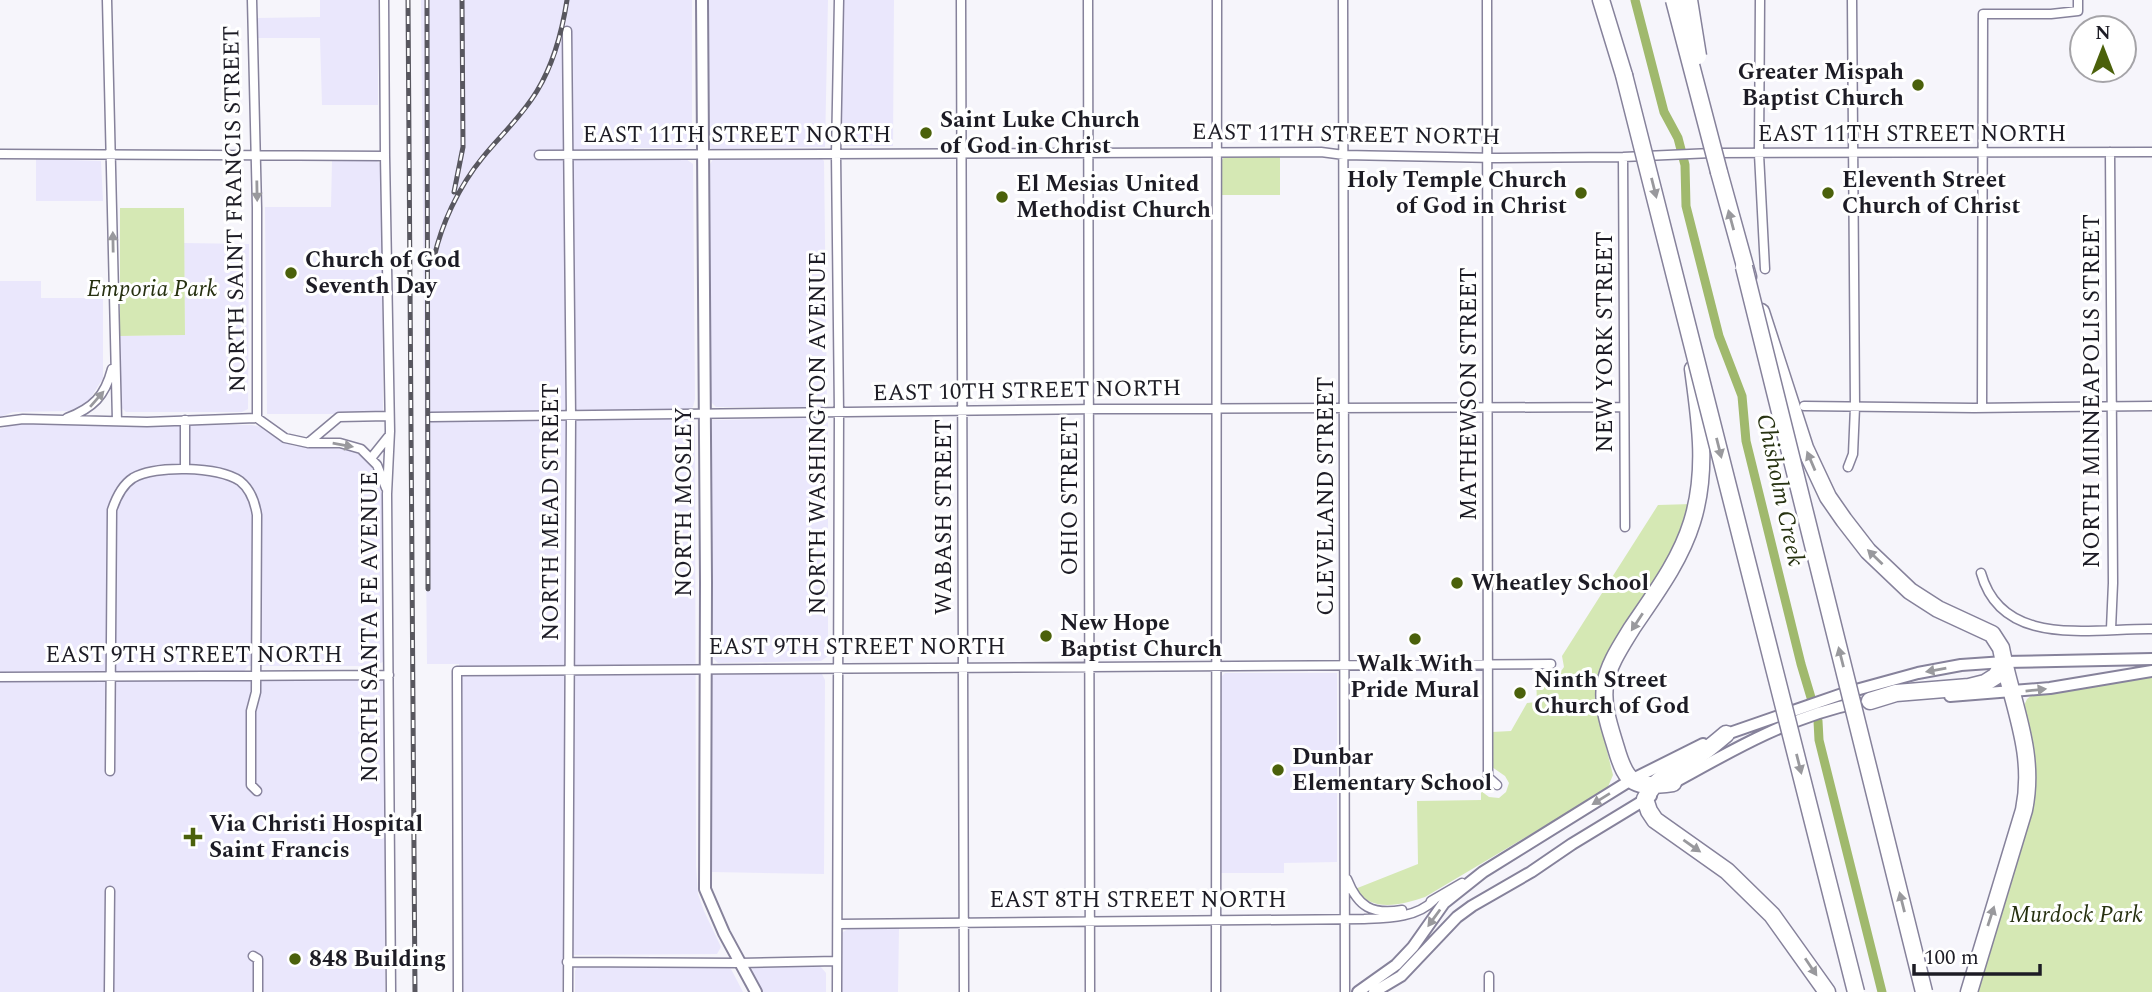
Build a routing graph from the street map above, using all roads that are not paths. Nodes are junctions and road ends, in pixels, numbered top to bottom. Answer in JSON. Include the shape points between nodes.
{"nodes":[{"id":1,"x":107,"y":0,"type":"edge"},
{"id":2,"x":252,"y":0,"type":"edge"},
{"id":3,"x":384,"y":0,"type":"edge"},
{"id":4,"x":702,"y":0,"type":"edge"},
{"id":5,"x":839,"y":0,"type":"edge"},
{"id":6,"x":961,"y":0,"type":"edge"},
{"id":7,"x":1088,"y":0,"type":"edge"},
{"id":8,"x":1217,"y":0,"type":"edge"},
{"id":9,"x":1343,"y":0,"type":"edge"},
{"id":10,"x":1488,"y":0,"type":"edge"},
{"id":11,"x":1604,"y":0,"type":"edge"},
{"id":12,"x":1674,"y":0,"type":"edge"},
{"id":13,"x":1689,"y":0,"type":"edge"},
{"id":14,"x":1760,"y":0,"type":"edge"},
{"id":15,"x":1852,"y":0,"type":"edge"},
{"id":16,"x":2078,"y":0,"type":"edge"},
{"id":17,"x":567,"y":31,"type":"dead end"},
{"id":18,"x":1088,"y":151,"type":"junction"},
{"id":19,"x":962,"y":152,"type":"junction"},
{"id":20,"x":1217,"y":152,"type":"junction"},
{"id":21,"x":2110,"y":152,"type":"junction"},
{"id":22,"x":2152,"y":152,"type":"edge"},
{"id":23,"x":0,"y":154,"type":"edge"},
{"id":24,"x":836,"y":154,"type":"junction"},
{"id":25,"x":1759,"y":154,"type":"junction"},
{"id":26,"x":1853,"y":154,"type":"junction"},
{"id":27,"x":1983,"y":154,"type":"junction"},
{"id":28,"x":110,"y":155,"type":"junction"},
{"id":29,"x":539,"y":155,"type":"dead end"},
{"id":30,"x":566,"y":155,"type":"junction"},
{"id":31,"x":703,"y":155,"type":"junction"},
{"id":32,"x":1344,"y":155,"type":"junction"},
{"id":33,"x":257,"y":156,"type":"junction"},
{"id":34,"x":385,"y":156,"type":"junction"},
{"id":35,"x":1623,"y":157,"type":"junction"},
{"id":36,"x":1488,"y":158,"type":"junction"},
{"id":37,"x":1719,"y":172,"type":"junction"},
{"id":38,"x":1744,"y":267,"type":"junction"},
{"id":39,"x":1765,"y":269,"type":"dead end"},
{"id":40,"x":1685,"y":311,"type":"junction"},
{"id":41,"x":114,"y":359,"type":"junction"},
{"id":42,"x":1804,"y":406,"type":"dead end"},
{"id":43,"x":2152,"y":406,"type":"edge"},
{"id":44,"x":1489,"y":407,"type":"junction"},
{"id":45,"x":1624,"y":407,"type":"junction"},
{"id":46,"x":1855,"y":407,"type":"junction"},
{"id":47,"x":2110,"y":407,"type":"junction"},
{"id":48,"x":1345,"y":408,"type":"junction"},
{"id":49,"x":1982,"y":408,"type":"junction"},
{"id":50,"x":1088,"y":409,"type":"junction"},
{"id":51,"x":1216,"y":409,"type":"junction"},
{"id":52,"x":964,"y":411,"type":"junction"},
{"id":53,"x":839,"y":412,"type":"junction"},
{"id":54,"x":705,"y":414,"type":"junction"},
{"id":55,"x":388,"y":416,"type":"junction"},
{"id":56,"x":571,"y":416,"type":"junction"},
{"id":57,"x":431,"y":417,"type":"dead end"},
{"id":58,"x":257,"y":418,"type":"junction"},
{"id":59,"x":185,"y":420,"type":"junction"},
{"id":60,"x":60,"y":421,"type":"junction"},
{"id":61,"x":117,"y":421,"type":"junction"},
{"id":62,"x":0,"y":422,"type":"edge"},
{"id":63,"x":390,"y":430,"type":"junction"},
{"id":64,"x":308,"y":443,"type":"junction"},
{"id":65,"x":372,"y":457,"type":"junction"},
{"id":66,"x":1848,"y":467,"type":"dead end"},
{"id":67,"x":185,"y":469,"type":"junction"},
{"id":68,"x":387,"y":494,"type":"junction"},
{"id":69,"x":1625,"y":527,"type":"dead end"},
{"id":70,"x":1981,"y":573,"type":"dead end"},
{"id":71,"x":2111,"y":629,"type":"junction"},
{"id":72,"x":2152,"y":629,"type":"edge"},
{"id":73,"x":2152,"y":659,"type":"edge"},
{"id":74,"x":2004,"y":662,"type":"junction"},
{"id":75,"x":1489,"y":664,"type":"junction"},
{"id":76,"x":1551,"y":664,"type":"dead end"},
{"id":77,"x":1345,"y":665,"type":"junction"},
{"id":78,"x":1216,"y":666,"type":"junction"},
{"id":79,"x":963,"y":667,"type":"junction"},
{"id":80,"x":1090,"y":667,"type":"junction"},
{"id":81,"x":705,"y":668,"type":"junction"},
{"id":82,"x":838,"y":668,"type":"junction"},
{"id":83,"x":570,"y":669,"type":"junction"},
{"id":84,"x":2152,"y":671,"type":"edge"},
{"id":85,"x":256,"y":675,"type":"junction"},
{"id":86,"x":389,"y":675,"type":"junction"},
{"id":87,"x":110,"y":676,"type":"junction"},
{"id":88,"x":0,"y":677,"type":"edge"},
{"id":89,"x":2011,"y":692,"type":"junction"},
{"id":90,"x":1870,"y":701,"type":"junction"},
{"id":91,"x":1726,"y":734,"type":"junction"},
{"id":92,"x":110,"y":771,"type":"dead end"},
{"id":93,"x":1631,"y":780,"type":"junction"},
{"id":94,"x":1673,"y":783,"type":"joint"},
{"id":95,"x":1497,"y":785,"type":"dead end"},
{"id":96,"x":257,"y":791,"type":"dead end"},
{"id":97,"x":1649,"y":792,"type":"junction"},
{"id":98,"x":1483,"y":872,"type":"junction"},
{"id":99,"x":1345,"y":876,"type":"junction"},
{"id":100,"x":110,"y":891,"type":"dead end"},
{"id":101,"x":1434,"y":900,"type":"junction"},
{"id":102,"x":1345,"y":919,"type":"junction"},
{"id":103,"x":1090,"y":921,"type":"junction"},
{"id":104,"x":1214,"y":921,"type":"junction"},
{"id":105,"x":964,"y":922,"type":"junction"},
{"id":106,"x":838,"y":924,"type":"junction"},
{"id":107,"x":253,"y":956,"type":"dead end"},
{"id":108,"x":567,"y":961,"type":"junction"},
{"id":109,"x":837,"y":961,"type":"junction"},
{"id":110,"x":740,"y":963,"type":"junction"},
{"id":111,"x":1489,"y":976,"type":"dead end"},
{"id":112,"x":1970,"y":987,"type":"edge"},
{"id":113,"x":109,"y":992,"type":"edge"},
{"id":114,"x":258,"y":992,"type":"edge"},
{"id":115,"x":391,"y":992,"type":"edge"},
{"id":116,"x":458,"y":992,"type":"edge"},
{"id":117,"x":568,"y":992,"type":"edge"},
{"id":118,"x":756,"y":992,"type":"edge"},
{"id":119,"x":837,"y":992,"type":"edge"},
{"id":120,"x":964,"y":992,"type":"edge"},
{"id":121,"x":1090,"y":992,"type":"edge"},
{"id":122,"x":1216,"y":992,"type":"edge"},
{"id":123,"x":1345,"y":992,"type":"edge"},
{"id":124,"x":1358,"y":992,"type":"edge"},
{"id":125,"x":1374,"y":992,"type":"edge"},
{"id":126,"x":1489,"y":992,"type":"edge"},
{"id":127,"x":1827,"y":992,"type":"edge"},
{"id":128,"x":1856,"y":992,"type":"edge"},
{"id":129,"x":1924,"y":992,"type":"edge"}],
"edges":[{"from":1,"to":28,"type":"street"},
{"from":2,"to":33,"type":"street","name":"NORTH SAINT FRANCIS STREET"},
{"from":3,"to":34,"type":"street","name":"NORTH SANTA FE AVENUE"},
{"from":4,"to":31,"type":"street","name":"NORTH MOSLEY"},
{"from":5,"to":24,"type":"street","name":"NORTH WASHINGTON AVENUE"},
{"from":6,"to":19,"type":"street","name":"WABASH STREET"},
{"from":7,"to":18,"type":"street","name":"OHIO STREET"},
{"from":8,"to":20,"type":"street"},
{"from":9,"to":32,"type":"street","name":"CLEVELAND STREET"},
{"from":10,"to":36,"type":"street","name":"MATHEWSON STREET"},
{"from":11,"to":40,"type":"highway","one_way":true,"bridge":true},
{"from":12,"to":37,"type":"highway","bridge":true},
{"from":13,"to":37,"type":"highway","bridge":true},
{"from":14,"to":25,"type":"street"},
{"from":15,"to":26,"type":"street"},
{"from":16,"to":27,"type":"street","via":[[2078,11],[1983,14]]},
{"from":17,"to":30,"type":"street","name":"NORTH MEAD STREET"},
{"from":18,"to":19,"type":"street","name":"EAST 11TH STREET NORTH"},
{"from":18,"to":20,"type":"street","name":"EAST 11TH STREET NORTH"},
{"from":18,"to":50,"type":"street","name":"OHIO STREET"},
{"from":19,"to":24,"type":"street","name":"EAST 11TH STREET NORTH"},
{"from":19,"to":52,"type":"street","name":"WABASH STREET"},
{"from":20,"to":32,"type":"street","name":"EAST 11TH STREET NORTH"},
{"from":20,"to":51,"type":"street"},
{"from":21,"to":22,"type":"street","name":"EAST 11TH STREET NORTH"},
{"from":21,"to":27,"type":"street","name":"EAST 11TH STREET NORTH"},
{"from":21,"to":47,"type":"street","name":"NORTH MINNEAPOLIS STREET"},
{"from":23,"to":28,"type":"street"},
{"from":24,"to":31,"type":"street","name":"EAST 11TH STREET NORTH"},
{"from":24,"to":53,"type":"street","name":"NORTH WASHINGTON AVENUE"},
{"from":25,"to":26,"type":"street","name":"EAST 11TH STREET NORTH"},
{"from":25,"to":35,"type":"street","name":"EAST 11TH STREET NORTH"},
{"from":25,"to":39,"type":"street"},
{"from":26,"to":27,"type":"street","name":"EAST 11TH STREET NORTH"},
{"from":26,"to":46,"type":"street"},
{"from":27,"to":49,"type":"street"},
{"from":28,"to":33,"type":"street"},
{"from":41,"to":28,"type":"street","one_way":true},
{"from":29,"to":30,"type":"street","name":"EAST 11TH STREET NORTH"},
{"from":30,"to":31,"type":"street","name":"EAST 11TH STREET NORTH"},
{"from":30,"to":56,"type":"street","name":"NORTH MEAD STREET"},
{"from":31,"to":54,"type":"street","name":"NORTH MOSLEY"},
{"from":32,"to":36,"type":"street","name":"EAST 11TH STREET NORTH"},
{"from":32,"to":48,"type":"street","name":"CLEVELAND STREET"},
{"from":33,"to":34,"type":"street"},
{"from":33,"to":58,"type":"street","name":"NORTH SAINT FRANCIS STREET","one_way":true},
{"from":34,"to":55,"type":"street","name":"NORTH SANTA FE AVENUE"},
{"from":35,"to":36,"type":"street","name":"EAST 11TH STREET NORTH"},
{"from":35,"to":45,"type":"street","name":"NEW YORK STREET"},
{"from":36,"to":44,"type":"street","name":"MATHEWSON STREET"},
{"from":38,"to":37,"type":"highway","one_way":true},
{"from":74,"to":38,"type":"highway","one_way":true,"bridge":true,"via":[[1992,634],[1910,591],[1868,551],[1828,497],[1805,448]]},
{"from":129,"to":38,"type":"highway","one_way":true,"bridge":true},
{"from":40,"to":93,"type":"highway","one_way":true,"bridge":true,"via":[[1701,439],[1693,520],[1676,561],[1609,667],[1605,686],[1608,724],[1622,770]]},
{"from":40,"to":128,"type":"highway","one_way":true,"bridge":true},
{"from":60,"to":41,"type":"street","one_way":true,"via":[[86,411],[100,399]]},
{"from":41,"to":61,"type":"street"},
{"from":42,"to":46,"type":"street"},
{"from":43,"to":47,"type":"street"},
{"from":44,"to":45,"type":"street","name":"EAST 10TH STREET NORTH"},
{"from":44,"to":48,"type":"street","name":"EAST 10TH STREET NORTH"},
{"from":44,"to":75,"type":"street","name":"MATHEWSON STREET"},
{"from":45,"to":69,"type":"street","name":"NEW YORK STREET"},
{"from":46,"to":49,"type":"street"},
{"from":46,"to":66,"type":"street"},
{"from":47,"to":49,"type":"street"},
{"from":47,"to":71,"type":"street","name":"NORTH MINNEAPOLIS STREET"},
{"from":48,"to":51,"type":"street","name":"EAST 10TH STREET NORTH"},
{"from":48,"to":77,"type":"street","name":"CLEVELAND STREET"},
{"from":50,"to":51,"type":"street","name":"EAST 10TH STREET NORTH"},
{"from":50,"to":52,"type":"street","name":"EAST 10TH STREET NORTH"},
{"from":50,"to":80,"type":"street","name":"OHIO STREET"},
{"from":51,"to":78,"type":"street"},
{"from":52,"to":53,"type":"street","name":"EAST 10TH STREET NORTH"},
{"from":52,"to":79,"type":"street","name":"WABASH STREET"},
{"from":53,"to":54,"type":"street","name":"EAST 10TH STREET NORTH"},
{"from":53,"to":82,"type":"street","name":"NORTH WASHINGTON AVENUE"},
{"from":54,"to":56,"type":"street","name":"EAST 10TH STREET NORTH"},
{"from":54,"to":81,"type":"street","name":"NORTH MOSLEY"},
{"from":55,"to":63,"type":"street","name":"NORTH SANTA FE AVENUE"},
{"from":55,"to":64,"type":"street","via":[[339,417]]},
{"from":56,"to":57,"type":"street","name":"EAST 10TH STREET NORTH"},
{"from":56,"to":83,"type":"street","name":"NORTH MEAD STREET"},
{"from":58,"to":59,"type":"street"},
{"from":58,"to":64,"type":"street","via":[[285,438]]},
{"from":59,"to":61,"type":"street"},
{"from":59,"to":67,"type":"street"},
{"from":60,"to":61,"type":"street"},
{"from":60,"to":62,"type":"street"},
{"from":63,"to":65,"type":"street","name":"NORTH SANTA FE AVENUE"},
{"from":63,"to":68,"type":"street","name":"NORTH SANTA FE AVENUE"},
{"from":64,"to":65,"type":"street","one_way":true,"via":[[340,443]]},
{"from":65,"to":68,"type":"street"},
{"from":67,"to":85,"type":"street","via":[[232,478],[246,488],[255,503]]},
{"from":67,"to":87,"type":"street","via":[[133,478],[112,510]]},
{"from":68,"to":86,"type":"street","name":"NORTH SANTA FE AVENUE"},
{"from":70,"to":71,"type":"street","via":[[1994,603],[2025,624],[2057,630]]},
{"from":71,"to":72,"type":"street"},
{"from":73,"to":74,"type":"street"},
{"from":74,"to":89,"type":"highway"},
{"from":74,"to":90,"type":"highway","via":[[1986,683],[1896,693]]},
{"from":74,"to":91,"type":"street","name":"EAST 8TH STREET NORTH","one_way":true,"via":[[1918,673]]},
{"from":75,"to":76,"type":"street","name":"EAST 9TH STREET NORTH"},
{"from":75,"to":77,"type":"street","name":"EAST 9TH STREET NORTH"},
{"from":75,"to":95,"type":"street","name":"MATHEWSON STREET","via":[[1488,776]]},
{"from":77,"to":78,"type":"street","name":"EAST 9TH STREET NORTH"},
{"from":77,"to":99,"type":"street","name":"CLEVELAND STREET"},
{"from":78,"to":80,"type":"street","name":"EAST 9TH STREET NORTH"},
{"from":78,"to":104,"type":"street"},
{"from":79,"to":80,"type":"street","name":"EAST 9TH STREET NORTH"},
{"from":79,"to":82,"type":"street","name":"EAST 9TH STREET NORTH"},
{"from":79,"to":105,"type":"street","name":"WABASH STREET"},
{"from":80,"to":103,"type":"street","name":"OHIO STREET"},
{"from":81,"to":82,"type":"street","name":"EAST 9TH STREET NORTH"},
{"from":81,"to":83,"type":"street","name":"EAST 9TH STREET NORTH"},
{"from":81,"to":110,"type":"street","name":"NORTH MOSLEY","via":[[705,889]]},
{"from":82,"to":106,"type":"street","name":"NORTH WASHINGTON AVENUE"},
{"from":83,"to":108,"type":"street","name":"NORTH MEAD STREET"},
{"from":83,"to":116,"type":"street","name":"EAST 9TH STREET NORTH","via":[[457,671]]},
{"from":89,"to":84,"type":"street","one_way":true},
{"from":85,"to":86,"type":"street","name":"EAST 9TH STREET NORTH"},
{"from":85,"to":87,"type":"street","name":"EAST 9TH STREET NORTH"},
{"from":85,"to":96,"type":"street","via":[[251,785]]},
{"from":86,"to":115,"type":"street","name":"NORTH SANTA FE AVENUE"},
{"from":87,"to":88,"type":"street","name":"EAST 9TH STREET NORTH"},
{"from":87,"to":92,"type":"street"},
{"from":89,"to":90,"type":"street"},
{"from":112,"to":89,"type":"highway","one_way":true,"via":[[2029,786],[2027,755]]},
{"from":90,"to":94,"type":"street","via":[[1790,725]]},
{"from":91,"to":93,"type":"street","name":"EAST 8TH STREET NORTH"},
{"from":91,"to":97,"type":"highway"},
{"from":93,"to":97,"type":"highway"},
{"from":93,"to":98,"type":"street","name":"EAST 8TH STREET NORTH","one_way":true},
{"from":94,"to":97,"type":"highway"},
{"from":97,"to":125,"type":"street","via":[[1472,906],[1401,976]]},
{"from":97,"to":127,"type":"highway","one_way":true,"via":[[1649,811],[1655,820],[1727,871],[1772,915]]},
{"from":98,"to":101,"type":"street","name":"EAST 8TH STREET NORTH"},
{"from":98,"to":124,"type":"street","one_way":true,"via":[[1444,903],[1396,965]]},
{"from":99,"to":101,"type":"street","name":"EAST 8TH STREET NORTH","via":[[1358,901],[1379,911],[1412,908]]},
{"from":99,"to":102,"type":"street","name":"CLEVELAND STREET"},
{"from":100,"to":113,"type":"street"},
{"from":101,"to":102,"type":"street","name":"EAST 8TH STREET NORTH","via":[[1419,911],[1402,915]]},
{"from":102,"to":104,"type":"street","name":"EAST 8TH STREET NORTH"},
{"from":102,"to":123,"type":"street","name":"CLEVELAND STREET"},
{"from":103,"to":104,"type":"street","name":"EAST 8TH STREET NORTH"},
{"from":103,"to":105,"type":"street","name":"EAST 8TH STREET NORTH"},
{"from":103,"to":121,"type":"street","name":"OHIO STREET"},
{"from":104,"to":122,"type":"street"},
{"from":105,"to":106,"type":"street","name":"EAST 8TH STREET NORTH"},
{"from":105,"to":120,"type":"street","name":"WABASH STREET"},
{"from":106,"to":109,"type":"street","name":"NORTH WASHINGTON AVENUE"},
{"from":107,"to":114,"type":"street","via":[[258,959]]},
{"from":108,"to":110,"type":"street"},
{"from":108,"to":117,"type":"street","name":"NORTH MEAD STREET"},
{"from":109,"to":110,"type":"street"},
{"from":109,"to":119,"type":"street","name":"NORTH WASHINGTON AVENUE"},
{"from":110,"to":118,"type":"street","name":"NORTH MOSLEY"},
{"from":111,"to":126,"type":"street"}]}
